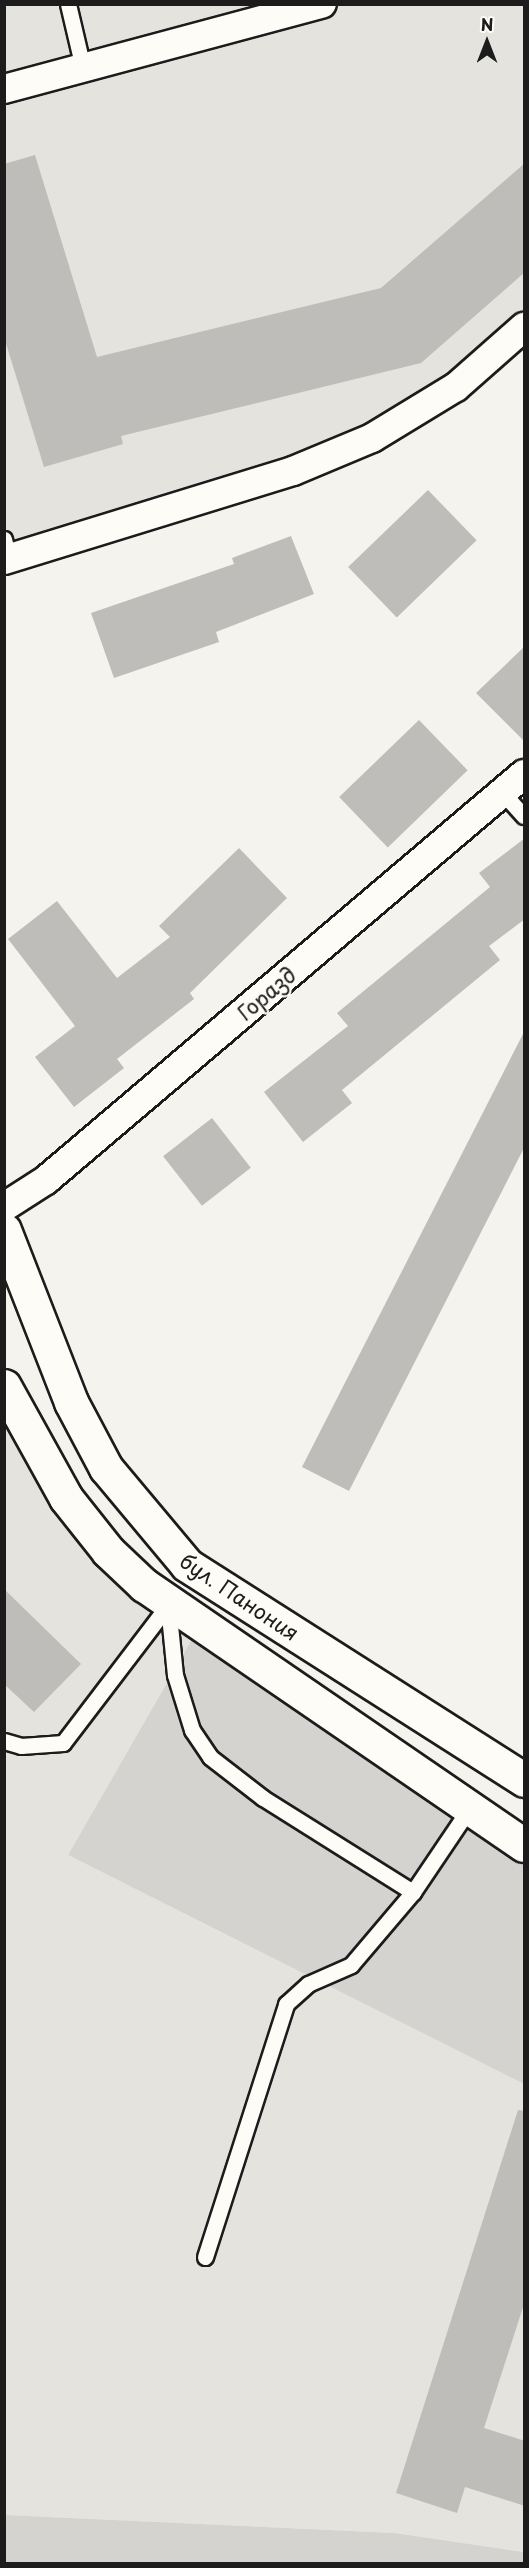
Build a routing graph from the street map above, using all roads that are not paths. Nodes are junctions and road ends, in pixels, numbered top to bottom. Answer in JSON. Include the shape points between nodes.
{"nodes":[{"id":1,"x":68,"y":4,"type":"edge"},
{"id":2,"x":322,"y":4,"type":"edge"},
{"id":3,"x":83,"y":68,"type":"junction"},
{"id":4,"x":4,"y":89,"type":"edge"},
{"id":5,"x":525,"y":327,"type":"edge"},
{"id":6,"x":6,"y":553,"type":"edge"},
{"id":7,"x":525,"y":774,"type":"edge"},
{"id":8,"x":503,"y":792,"type":"junction"},
{"id":9,"x":525,"y":816,"type":"edge"},
{"id":10,"x":4,"y":1207,"type":"edge"},
{"id":11,"x":4,"y":1230,"type":"edge"},
{"id":12,"x":4,"y":1386,"type":"edge"},
{"id":13,"x":168,"y":1605,"type":"junction"},
{"id":14,"x":4,"y":1741,"type":"edge"},
{"id":15,"x":525,"y":1780,"type":"edge"},
{"id":16,"x":469,"y":1809,"type":"junction"},
{"id":17,"x":525,"y":1845,"type":"edge"},
{"id":18,"x":413,"y":1892,"type":"junction"},
{"id":19,"x":206,"y":2258,"type":"dead end"}],
"edges":[{"from":1,"to":3,"type":"lane"},
{"from":2,"to":3,"type":"street"},
{"from":3,"to":4,"type":"street"},
{"from":5,"to":6,"type":"street","via":[[456,387],[372,438],[293,471]]},
{"from":7,"to":8,"type":"street","name":"Горазд"},
{"from":8,"to":9,"type":"lane"},
{"from":8,"to":10,"type":"street","name":"Горазд","via":[[46,1180]]},
{"from":11,"to":15,"type":"main road","name":"бул. Панония","via":[[67,1392],[106,1468],[187,1565]]},
{"from":12,"to":13,"type":"main road","via":[[66,1498],[108,1551]]},
{"from":13,"to":14,"type":"lane","via":[[63,1743],[21,1746]]},
{"from":13,"to":16,"type":"main road"},
{"from":13,"to":18,"type":"lane","via":[[175,1675],[192,1730],[210,1757],[263,1798]]},
{"from":16,"to":17,"type":"main road"},
{"from":16,"to":18,"type":"lane"},
{"from":18,"to":19,"type":"lane","via":[[351,1965],[309,1984],[286,2004]]}]}
